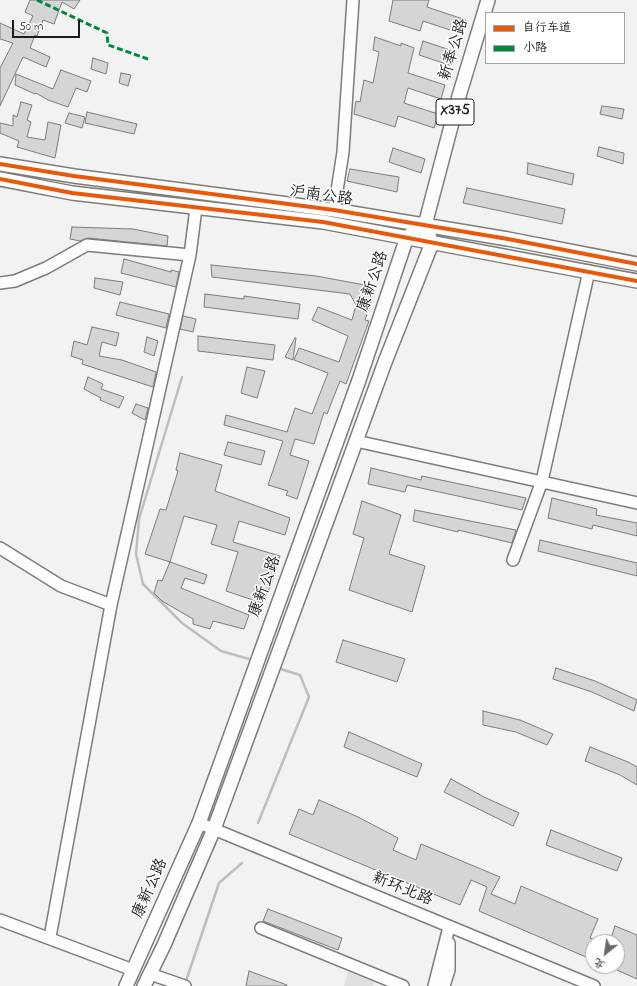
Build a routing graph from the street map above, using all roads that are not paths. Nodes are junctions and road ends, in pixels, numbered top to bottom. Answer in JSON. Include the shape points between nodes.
{"nodes":[{"id":1,"x":353,"y":0,"type":"edge"},
{"id":2,"x":488,"y":0,"type":"edge"},
{"id":3,"x":0,"y":164,"type":"edge"},
{"id":4,"x":0,"y":179,"type":"edge"},
{"id":5,"x":196,"y":208,"type":"junction"},
{"id":6,"x":334,"y":210,"type":"junction"},
{"id":7,"x":425,"y":225,"type":"junction"},
{"id":8,"x":407,"y":237,"type":"junction"},
{"id":9,"x":432,"y":243,"type":"junction"},
{"id":10,"x":190,"y":255,"type":"junction"},
{"id":11,"x":637,"y":264,"type":"edge"},
{"id":12,"x":588,"y":271,"type":"junction"},
{"id":13,"x":637,"y":281,"type":"edge"},
{"id":14,"x":0,"y":283,"type":"edge"},
{"id":15,"x":356,"y":441,"type":"junction"},
{"id":16,"x":542,"y":481,"type":"junction"},
{"id":17,"x":637,"y":503,"type":"edge"},
{"id":18,"x":0,"y":548,"type":"edge"},
{"id":19,"x":513,"y":560,"type":"dead end"},
{"id":20,"x":111,"y":604,"type":"junction"},
{"id":21,"x":199,"y":823,"type":"junction"},
{"id":22,"x":214,"y":828,"type":"junction"},
{"id":23,"x":0,"y":920,"type":"edge"},
{"id":24,"x":449,"y":927,"type":"junction"},
{"id":25,"x":261,"y":928,"type":"dead end"},
{"id":26,"x":50,"y":937,"type":"junction"},
{"id":27,"x":133,"y":970,"type":"junction"},
{"id":28,"x":150,"y":974,"type":"junction"},
{"id":29,"x":126,"y":986,"type":"edge"},
{"id":30,"x":144,"y":986,"type":"edge"},
{"id":31,"x":185,"y":986,"type":"edge"},
{"id":32,"x":403,"y":986,"type":"edge"},
{"id":33,"x":434,"y":986,"type":"edge"},
{"id":34,"x":444,"y":986,"type":"edge"},
{"id":35,"x":594,"y":986,"type":"edge"}],
"edges":[{"from":1,"to":6,"type":"street","via":[[343,152]]},
{"from":2,"to":7,"type":"main road","name":"新奉公路","number":"X375","via":[[459,96]]},
{"from":3,"to":6,"type":"main road","name":"沪南公路"},
{"from":4,"to":5,"type":"main road","name":"沪南公路","via":[[72,192]]},
{"from":5,"to":8,"type":"main road","name":"沪南公路","via":[[323,222]]},
{"from":5,"to":10,"type":"street"},
{"from":6,"to":7,"type":"main road","name":"沪南公路"},
{"from":7,"to":8,"type":"main road","name":"康新公路"},
{"from":7,"to":9,"type":"main road"},
{"from":7,"to":11,"type":"main road","name":"沪南公路"},
{"from":8,"to":9,"type":"main road","name":"沪南公路"},
{"from":8,"to":21,"type":"main road","name":"康新公路","via":[[359,380]]},
{"from":9,"to":12,"type":"main road","name":"沪南公路"},
{"from":9,"to":15,"type":"main road","name":"康新公路"},
{"from":10,"to":14,"type":"street","via":[[87,244],[46,268],[15,281]]},
{"from":10,"to":20,"type":"street"},
{"from":12,"to":13,"type":"main road","name":"沪南公路"},
{"from":12,"to":16,"type":"street"},
{"from":15,"to":16,"type":"street"},
{"from":15,"to":22,"type":"main road","name":"康新公路"},
{"from":16,"to":17,"type":"street"},
{"from":16,"to":19,"type":"street"},
{"from":18,"to":20,"type":"street","via":[[61,586]]},
{"from":20,"to":26,"type":"street"},
{"from":21,"to":22,"type":"street","name":"新环北路"},
{"from":21,"to":27,"type":"main road","name":"康新公路"},
{"from":22,"to":24,"type":"street","name":"新环北路"},
{"from":22,"to":28,"type":"main road","name":"康新公路"},
{"from":23,"to":26,"type":"street"},
{"from":24,"to":33,"type":"street"},
{"from":24,"to":34,"type":"street","via":[[449,970]]},
{"from":24,"to":35,"type":"street","name":"新环北路","via":[[516,952]]},
{"from":25,"to":32,"type":"street"},
{"from":26,"to":27,"type":"street"},
{"from":27,"to":29,"type":"main road","name":"康新公路"},
{"from":28,"to":30,"type":"main road","name":"康新公路"},
{"from":28,"to":31,"type":"street"}]}
